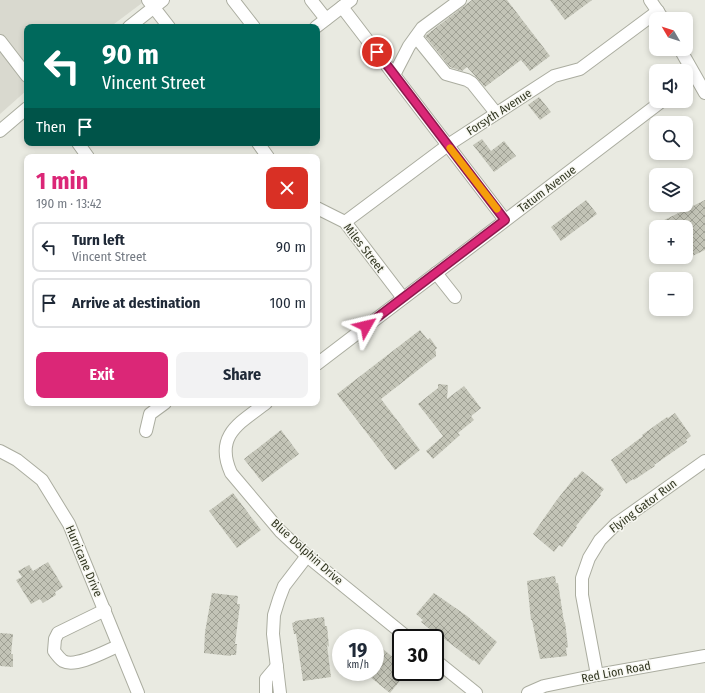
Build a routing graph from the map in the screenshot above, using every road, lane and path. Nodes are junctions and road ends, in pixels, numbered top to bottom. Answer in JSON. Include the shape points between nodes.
{"nodes":[{"id":1,"x":233,"y":0,"type":"edge"},
{"id":2,"x":311,"y":0,"type":"edge"},
{"id":3,"x":460,"y":0,"type":"edge"},
{"id":4,"x":650,"y":0,"type":"edge"},
{"id":5,"x":155,"y":2,"type":"edge"},
{"id":6,"x":347,"y":4,"type":"edge"},
{"id":7,"x":658,"y":12,"type":"edge"},
{"id":8,"x":326,"y":19,"type":"junction"},
{"id":9,"x":649,"y":22,"type":"edge"},
{"id":10,"x":131,"y":24,"type":"edge"},
{"id":11,"x":167,"y":24,"type":"edge"},
{"id":12,"x":252,"y":24,"type":"edge"},
{"id":13,"x":320,"y":24,"type":"edge"},
{"id":14,"x":416,"y":37,"type":"junction"},
{"id":15,"x":0,"y":41,"type":"edge"},
{"id":16,"x":24,"y":72,"type":"edge"},
{"id":17,"x":394,"y":75,"type":"junction"},
{"id":18,"x":693,"y":81,"type":"edge"},
{"id":19,"x":705,"y":93,"type":"edge"},
{"id":20,"x":653,"y":108,"type":"edge"},
{"id":21,"x":24,"y":111,"type":"edge"},
{"id":22,"x":496,"y":114,"type":"junction"},
{"id":23,"x":0,"y":131,"type":"edge"},
{"id":24,"x":448,"y":146,"type":"junction"},
{"id":25,"x":320,"y":210,"type":"edge"},
{"id":26,"x":505,"y":220,"type":"junction"},
{"id":27,"x":345,"y":222,"type":"junction"},
{"id":28,"x":436,"y":273,"type":"junction"},
{"id":29,"x":455,"y":297,"type":"dead end"},
{"id":30,"x":403,"y":298,"type":"junction"},
{"id":31,"x":320,"y":362,"type":"edge"},
{"id":32,"x":161,"y":406,"type":"edge"},
{"id":33,"x":262,"y":406,"type":"edge"},
{"id":34,"x":146,"y":431,"type":"dead end"},
{"id":35,"x":0,"y":451,"type":"edge"},
{"id":36,"x":705,"y":461,"type":"edge"},
{"id":37,"x":307,"y":556,"type":"junction"},
{"id":38,"x":105,"y":610,"type":"junction"},
{"id":39,"x":397,"y":629,"type":"edge"},
{"id":40,"x":118,"y":646,"type":"junction"},
{"id":41,"x":705,"y":656,"type":"edge"},
{"id":42,"x":277,"y":666,"type":"junction"},
{"id":43,"x":444,"y":667,"type":"edge"},
{"id":44,"x":597,"y":675,"type":"junction"},
{"id":45,"x":138,"y":693,"type":"edge"},
{"id":46,"x":266,"y":693,"type":"edge"},
{"id":47,"x":280,"y":693,"type":"edge"},
{"id":48,"x":476,"y":693,"type":"edge"},
{"id":49,"x":528,"y":693,"type":"edge"}],
"edges":[{"from":1,"to":12,"type":"street"},
{"from":2,"to":8,"type":"street"},
{"from":3,"to":14,"type":"street","via":[[422,28]]},
{"from":4,"to":7,"type":"street"},
{"from":5,"to":10,"type":"street"},
{"from":5,"to":11,"type":"street"},
{"from":6,"to":8,"type":"street"},
{"from":6,"to":17,"type":"street"},
{"from":8,"to":13,"type":"street"},
{"from":9,"to":22,"type":"street","name":"Forsyth Avenue","via":[[580,69],[554,76]]},
{"from":14,"to":17,"type":"street"},
{"from":14,"to":22,"type":"street","via":[[446,74],[472,83]]},
{"from":15,"to":16,"type":"street"},
{"from":17,"to":24,"type":"street"},
{"from":18,"to":19,"type":"street"},
{"from":20,"to":26,"type":"street","name":"Tatum Avenue"},
{"from":21,"to":23,"type":"street"},
{"from":22,"to":24,"type":"street","name":"Forsyth Avenue"},
{"from":24,"to":26,"type":"street"},
{"from":24,"to":27,"type":"street","name":"Forsyth Avenue"},
{"from":25,"to":27,"type":"street","name":"Miles Street"},
{"from":26,"to":28,"type":"street","name":"Tatum Avenue"},
{"from":27,"to":30,"type":"street","name":"Miles Street"},
{"from":28,"to":29,"type":"street"},
{"from":28,"to":30,"type":"street","name":"Tatum Avenue"},
{"from":30,"to":31,"type":"street","name":"Tatum Avenue"},
{"from":32,"to":34,"type":"street","via":[[150,414]]},
{"from":33,"to":37,"type":"street","name":"Blue Dolphin Drive","via":[[235,426],[227,440],[226,462],[231,473],[280,531]]},
{"from":35,"to":38,"type":"street","name":"Hurricane Drive","via":[[17,460],[42,480],[69,524]]},
{"from":36,"to":44,"type":"street","name":"Flying Gator Run","via":[[616,524],[600,540],[589,558],[582,578],[582,595]]},
{"from":37,"to":39,"type":"street","name":"Blue Dolphin Drive"},
{"from":37,"to":42,"type":"street","via":[[284,586],[274,615],[273,634]]},
{"from":38,"to":40,"type":"street","name":"Hurricane Drive"},
{"from":38,"to":40,"type":"street","via":[[58,633],[54,651],[64,661],[71,663]]},
{"from":40,"to":45,"type":"street","name":"Hurricane Drive"},
{"from":41,"to":44,"type":"street","name":"Red Lion Road"},
{"from":42,"to":46,"type":"street","via":[[266,679]]},
{"from":42,"to":47,"type":"street"},
{"from":43,"to":48,"type":"street"},
{"from":44,"to":49,"type":"street","name":"Red Lion Road","via":[[544,686]]}]}
